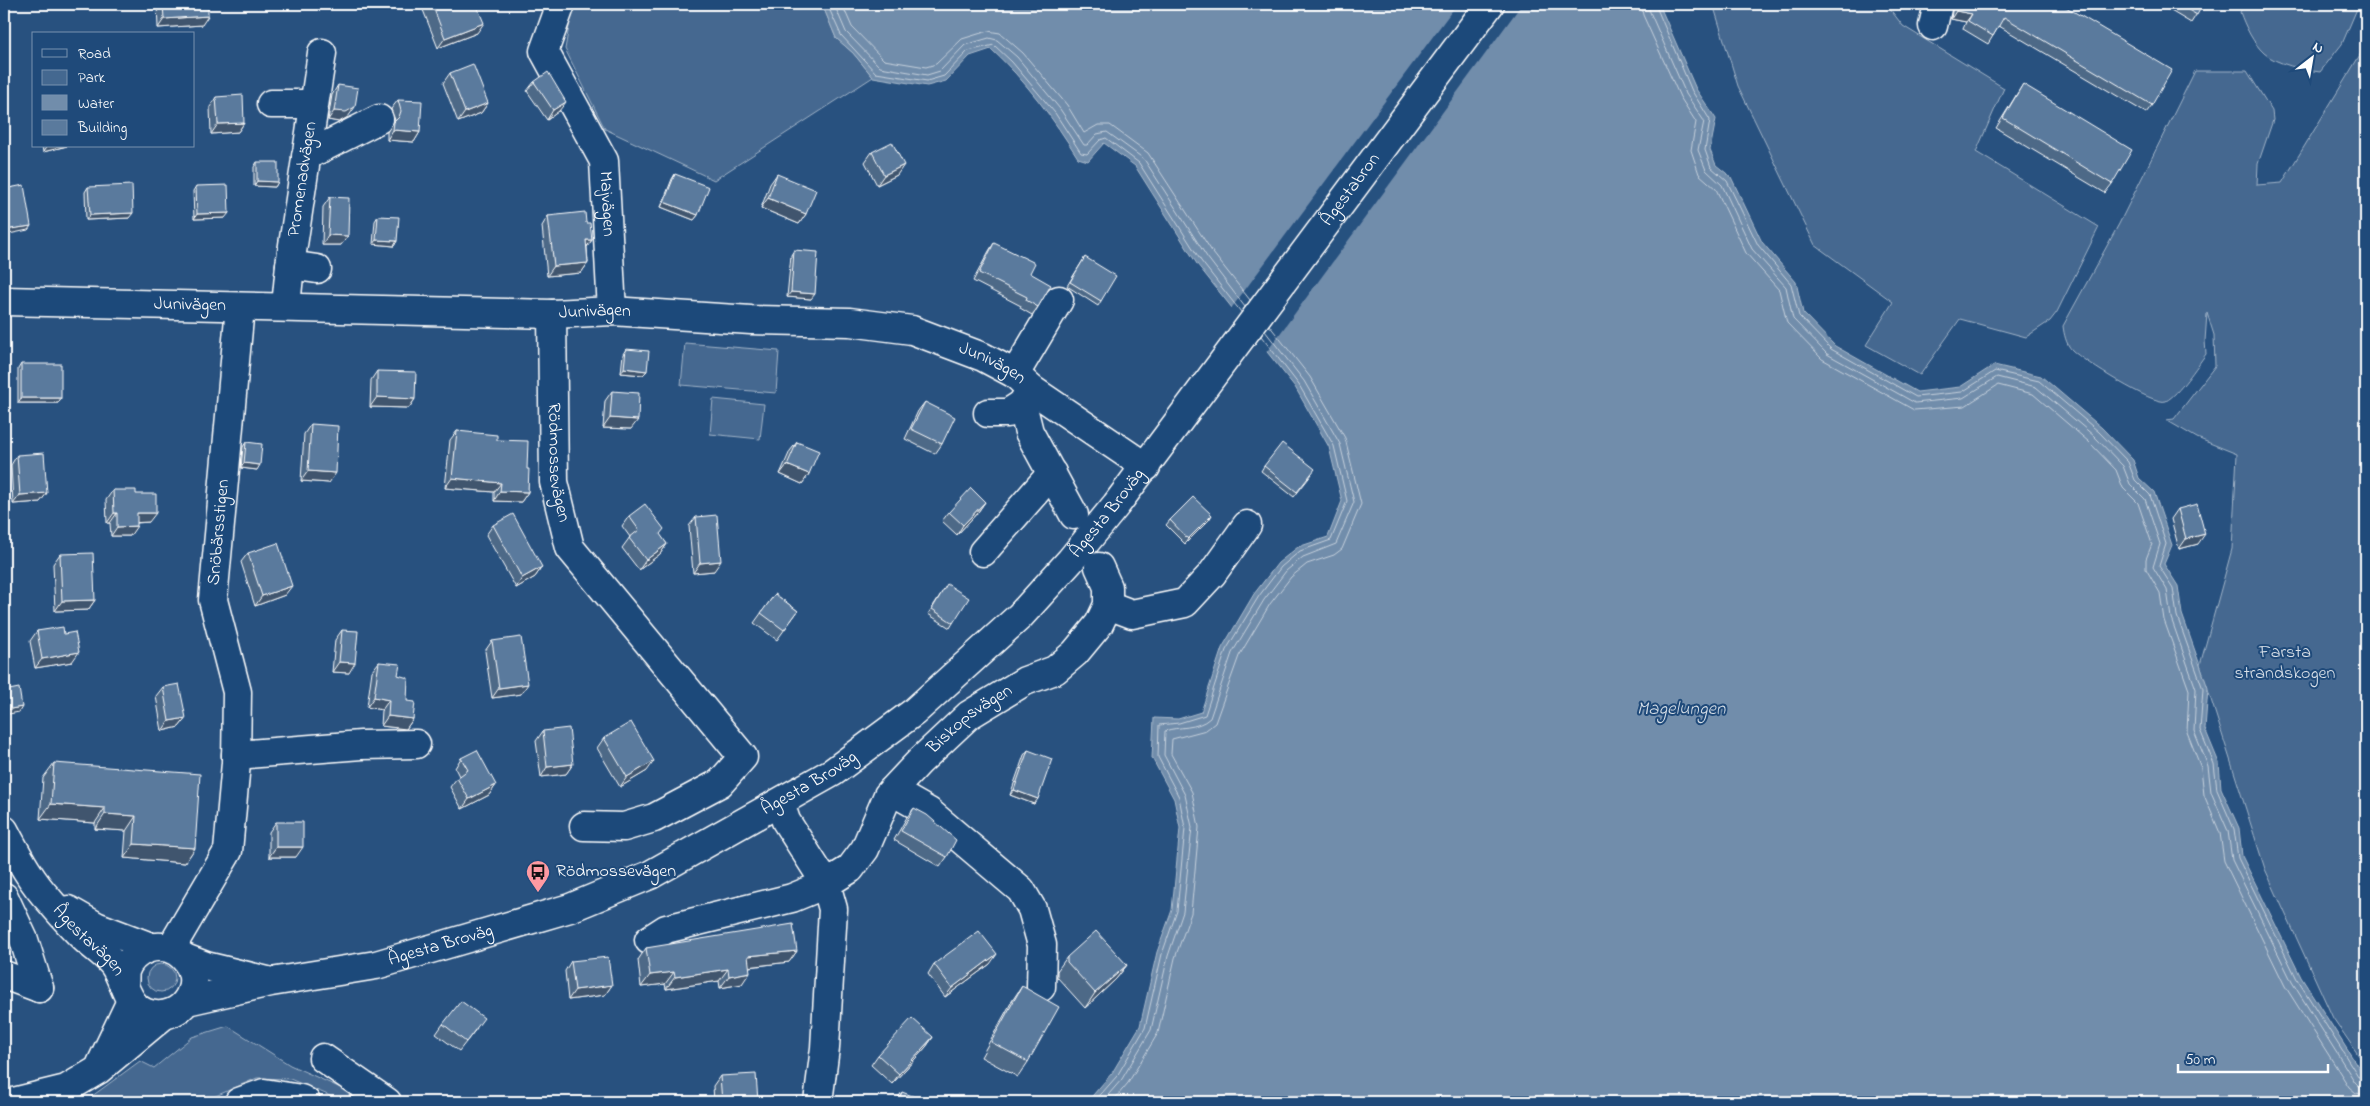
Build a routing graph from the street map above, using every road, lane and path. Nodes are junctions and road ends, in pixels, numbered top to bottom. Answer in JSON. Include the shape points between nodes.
{"nodes":[{"id":1,"x":561,"y":4,"type":"edge"},
{"id":2,"x":1490,"y":4,"type":"edge"},
{"id":3,"x":322,"y":53,"type":"dead end"},
{"id":4,"x":271,"y":104,"type":"dead end"},
{"id":5,"x":314,"y":104,"type":"junction"},
{"id":6,"x":379,"y":119,"type":"dead end"},
{"id":7,"x":297,"y":171,"type":"junction"},
{"id":8,"x":290,"y":265,"type":"junction"},
{"id":9,"x":317,"y":269,"type":"dead end"},
{"id":10,"x":1059,"y":300,"type":"dead end"},
{"id":11,"x":4,"y":301,"type":"edge"},
{"id":12,"x":286,"y":306,"type":"junction"},
{"id":13,"x":240,"y":307,"type":"junction"},
{"id":14,"x":612,"y":311,"type":"junction"},
{"id":15,"x":552,"y":314,"type":"junction"},
{"id":16,"x":1213,"y":376,"type":"joint"},
{"id":17,"x":1023,"y":389,"type":"junction"},
{"id":18,"x":988,"y":413,"type":"dead end"},
{"id":19,"x":1146,"y":467,"type":"junction"},
{"id":20,"x":1052,"y":473,"type":"junction"},
{"id":21,"x":1074,"y":515,"type":"dead end"},
{"id":22,"x":1247,"y":525,"type":"dead end"},
{"id":23,"x":983,"y":552,"type":"dead end"},
{"id":24,"x":1099,"y":567,"type":"dead end"},
{"id":25,"x":1108,"y":605,"type":"junction"},
{"id":26,"x":416,"y":744,"type":"dead end"},
{"id":27,"x":236,"y":755,"type":"junction"},
{"id":28,"x":892,"y":791,"type":"junction"},
{"id":29,"x":780,"y":803,"type":"junction"},
{"id":30,"x":584,"y":826,"type":"dead end"},
{"id":31,"x":4,"y":830,"type":"edge"},
{"id":32,"x":826,"y":884,"type":"junction"},
{"id":33,"x":4,"y":897,"type":"edge"},
{"id":34,"x":47,"y":898,"type":"junction"},
{"id":35,"x":649,"y":940,"type":"dead end"},
{"id":36,"x":169,"y":951,"type":"junction"},
{"id":37,"x":4,"y":975,"type":"edge"},
{"id":38,"x":271,"y":982,"type":"junction"},
{"id":39,"x":1041,"y":988,"type":"dead end"},
{"id":40,"x":127,"y":994,"type":"junction"},
{"id":41,"x":187,"y":1001,"type":"junction"},
{"id":42,"x":164,"y":1015,"type":"junction"},
{"id":43,"x":323,"y":1058,"type":"dead end"},
{"id":44,"x":98,"y":1070,"type":"junction"},
{"id":45,"x":13,"y":1102,"type":"edge"},
{"id":46,"x":239,"y":1102,"type":"edge"},
{"id":47,"x":306,"y":1102,"type":"edge"},
{"id":48,"x":387,"y":1102,"type":"edge"},
{"id":49,"x":818,"y":1102,"type":"edge"}],
"edges":[{"from":1,"to":14,"type":"street","name":"Majvägen","via":[[544,51],[604,161]]},
{"from":2,"to":16,"type":"street","name":"Ågestabron"},
{"from":3,"to":5,"type":"street","name":"Promenadvägen"},
{"from":4,"to":5,"type":"street"},
{"from":5,"to":7,"type":"street","name":"Promenadvägen"},
{"from":6,"to":7,"type":"street"},
{"from":7,"to":8,"type":"street","name":"Promenadvägen"},
{"from":8,"to":9,"type":"street"},
{"from":8,"to":12,"type":"street","name":"Promenadvägen"},
{"from":10,"to":17,"type":"street"},
{"from":11,"to":13,"type":"street","name":"Junivägen"},
{"from":12,"to":13,"type":"street","name":"Junivägen"},
{"from":12,"to":15,"type":"street","name":"Junivägen"},
{"from":13,"to":27,"type":"street","name":"Snöbärsstigen","via":[[213,600],[236,692]]},
{"from":14,"to":15,"type":"street","name":"Junivägen"},
{"from":14,"to":17,"type":"street","name":"Junivägen","via":[[751,320],[850,322],[912,330],[983,357]]},
{"from":15,"to":30,"type":"street","name":"Rödmossevägen","via":[[554,482],[570,548],[743,757],[720,782],[654,818],[624,827]]},
{"from":16,"to":19,"type":"street","name":"Ågesta Broväg"},
{"from":17,"to":18,"type":"street","via":[[1008,413]]},
{"from":17,"to":19,"type":"street","name":"Junivägen"},
{"from":17,"to":20,"type":"street","via":[[1030,432]]},
{"from":19,"to":29,"type":"street","name":"Ågesta Broväg","via":[[1070,562],[969,664],[914,712],[833,772]]},
{"from":20,"to":21,"type":"street"},
{"from":20,"to":23,"type":"street"},
{"from":22,"to":25,"type":"street","via":[[1212,574],[1185,603],[1132,614]]},
{"from":24,"to":25,"type":"street","via":[[1108,587]]},
{"from":25,"to":28,"type":"street","name":"Biskopsvägen","via":[[1098,624],[1062,665],[1026,681],[969,715]]},
{"from":26,"to":27,"type":"street"},
{"from":27,"to":36,"type":"street","name":"Snöbärsstigen","via":[[228,851]]},
{"from":28,"to":32,"type":"street","name":"Biskopsvägen","via":[[865,849],[850,869]]},
{"from":28,"to":39,"type":"street","via":[[929,812],[1021,890],[1032,909],[1042,945]]},
{"from":29,"to":32,"type":"street","via":[[786,821]]},
{"from":29,"to":38,"type":"street","name":"Ågesta Broväg","via":[[650,875],[570,908],[376,965]]},
{"from":31,"to":34,"type":"street","name":"Ågestavägen"},
{"from":32,"to":35,"type":"street","name":"Biskopsvägen","via":[[792,898],[666,929]]},
{"from":32,"to":49,"type":"street","via":[[833,909],[825,1048]]},
{"from":33,"to":37,"type":"street","via":[[24,940],[39,988]]},
{"from":34,"to":36,"type":"street","name":"Ågestavägen","via":[[96,926]]},
{"from":34,"to":40,"type":"street","name":"Ågestavägen","via":[[113,964]]},
{"from":36,"to":38,"type":"street","name":"Ågesta Broväg","via":[[212,967]]},
{"from":36,"to":40,"type":"street","via":[[136,954],[125,972]]},
{"from":36,"to":41,"type":"street","via":[[193,973],[193,987]]},
{"from":38,"to":41,"type":"street","name":"Ågesta Broväg"},
{"from":40,"to":42,"type":"street","via":[[143,1012]]},
{"from":40,"to":44,"type":"street"},
{"from":41,"to":42,"type":"street","via":[[176,1011]]},
{"from":42,"to":44,"type":"street"},
{"from":43,"to":48,"type":"street"},
{"from":44,"to":45,"type":"street","via":[[66,1089]]},
{"from":46,"to":47,"type":"street","via":[[264,1093]]}]}
